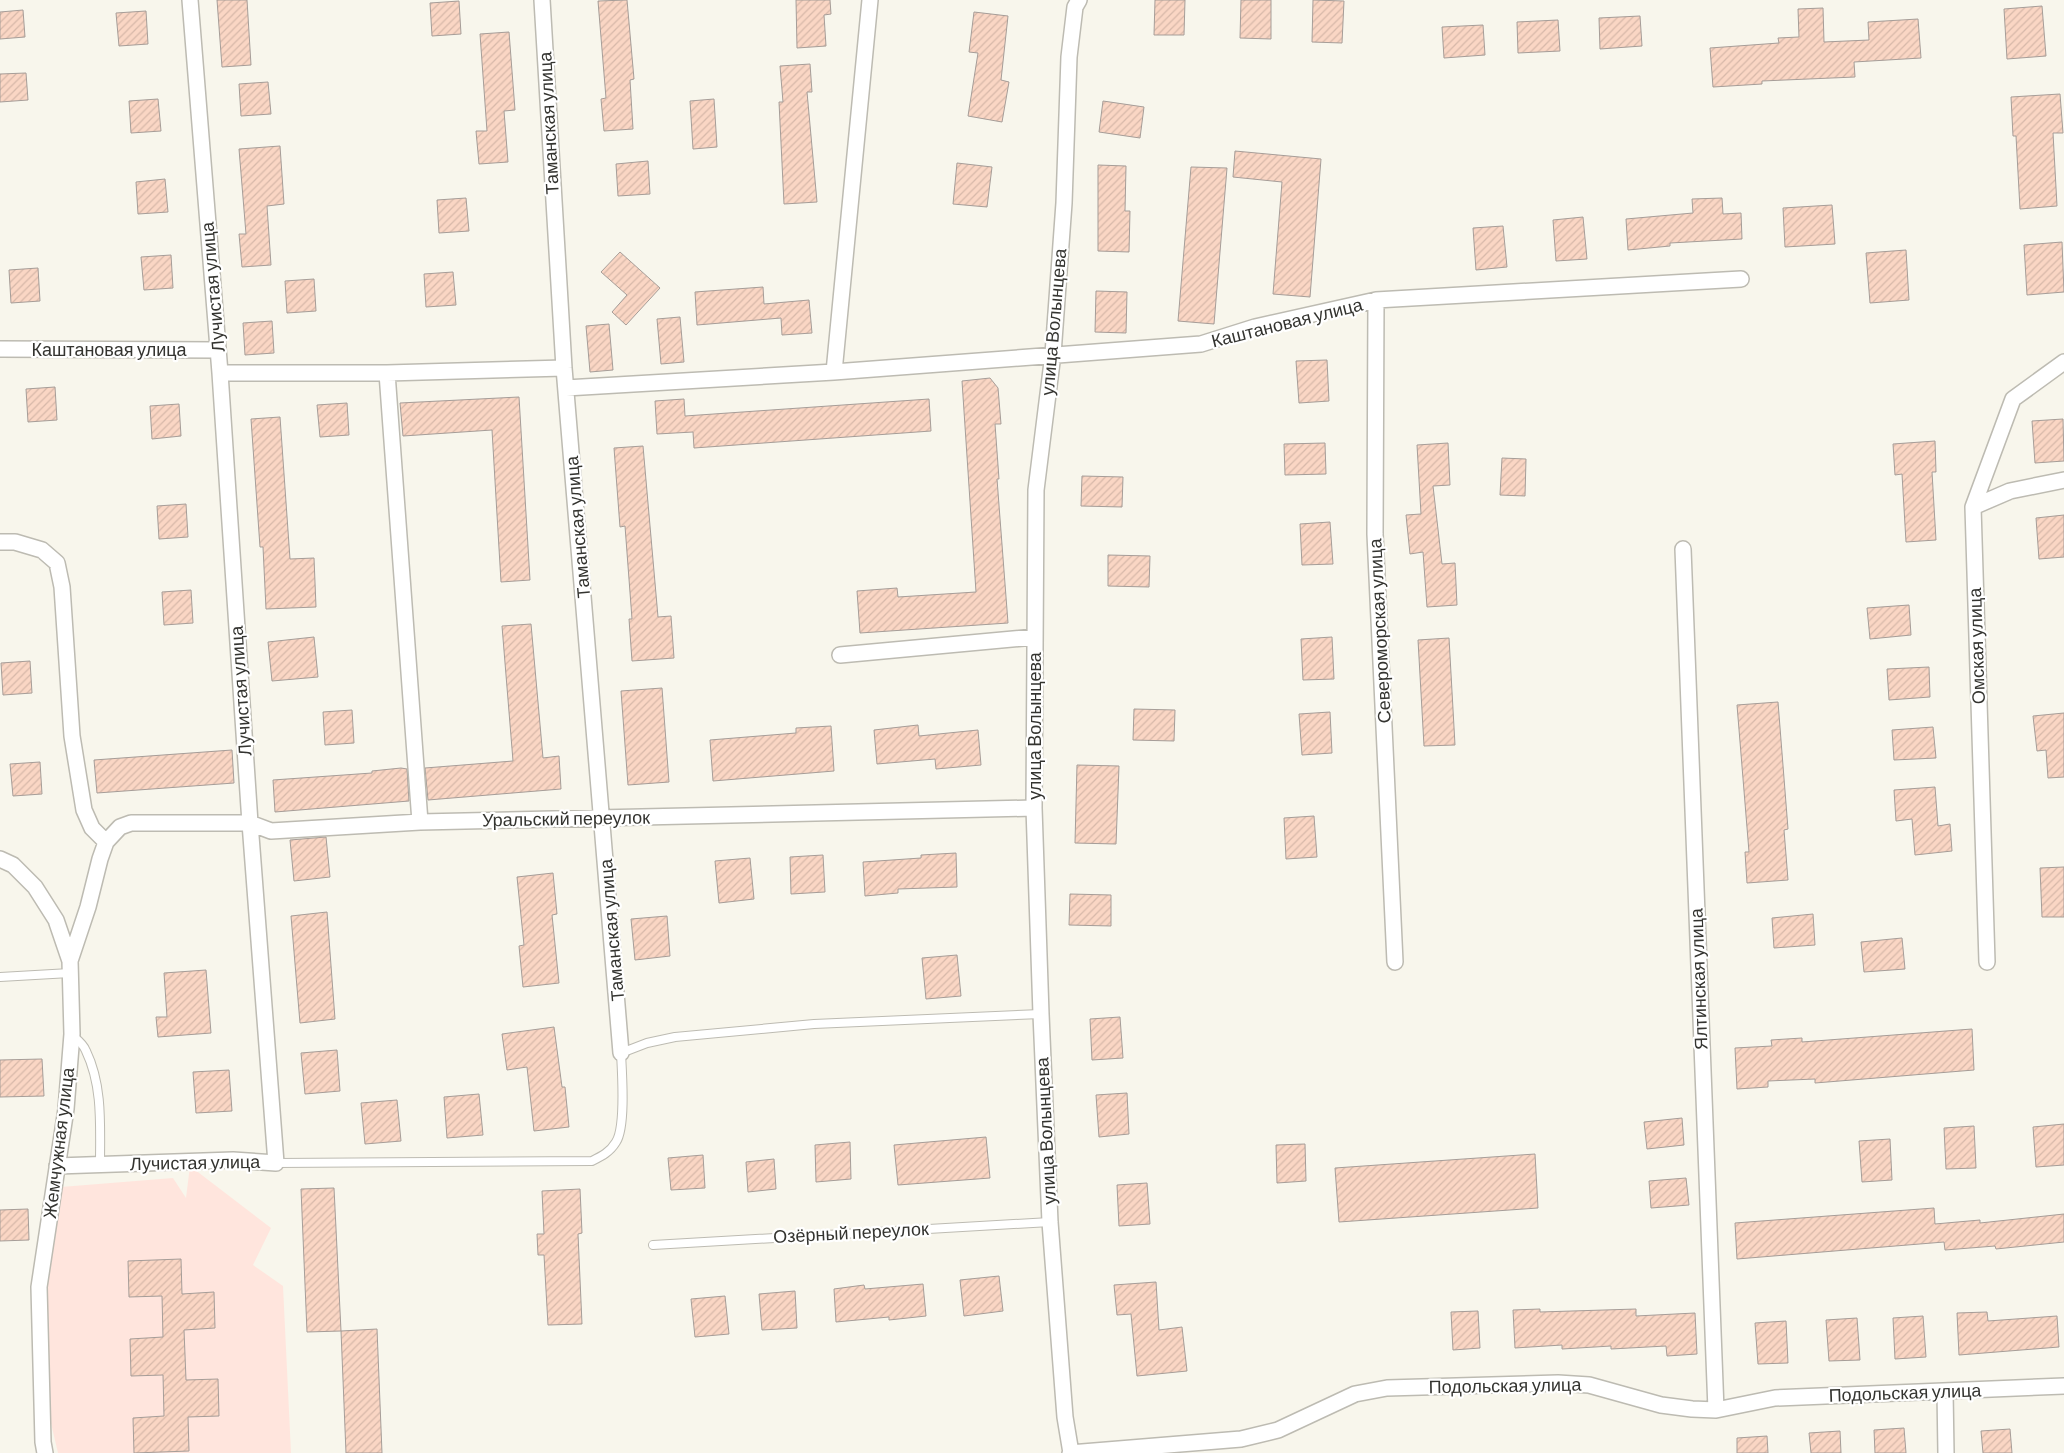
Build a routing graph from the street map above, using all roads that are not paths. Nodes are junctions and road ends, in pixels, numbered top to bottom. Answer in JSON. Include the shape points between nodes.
{"nodes":[{"id":1,"x":190,"y":0,"type":"edge"},
{"id":2,"x":542,"y":0,"type":"edge"},
{"id":3,"x":870,"y":0,"type":"edge"},
{"id":4,"x":1079,"y":0,"type":"edge"},
{"id":5,"x":1741,"y":279,"type":"dead end"},
{"id":6,"x":1376,"y":300,"type":"junction"},
{"id":7,"x":0,"y":349,"type":"edge"},
{"id":8,"x":218,"y":350,"type":"junction"},
{"id":9,"x":1053,"y":354,"type":"junction"},
{"id":10,"x":2064,"y":362,"type":"edge"},
{"id":11,"x":564,"y":368,"type":"junction"},
{"id":12,"x":834,"y":372,"type":"junction"},
{"id":13,"x":220,"y":373,"type":"junction"},
{"id":14,"x":387,"y":373,"type":"junction"},
{"id":15,"x":566,"y":388,"type":"junction"},
{"id":16,"x":2064,"y":480,"type":"edge"},
{"id":17,"x":1973,"y":507,"type":"junction"},
{"id":18,"x":0,"y":542,"type":"edge"},
{"id":19,"x":1683,"y":549,"type":"dead end"},
{"id":20,"x":1035,"y":637,"type":"junction"},
{"id":21,"x":840,"y":655,"type":"dead end"},
{"id":22,"x":1034,"y":808,"type":"junction"},
{"id":23,"x":602,"y":819,"type":"junction"},
{"id":24,"x":420,"y":822,"type":"junction"},
{"id":25,"x":250,"y":823,"type":"junction"},
{"id":26,"x":106,"y":842,"type":"junction"},
{"id":27,"x":0,"y":859,"type":"edge"},
{"id":28,"x":1395,"y":962,"type":"dead end"},
{"id":29,"x":1987,"y":962,"type":"dead end"},
{"id":30,"x":70,"y":967,"type":"junction"},
{"id":31,"x":0,"y":977,"type":"edge"},
{"id":32,"x":1041,"y":1014,"type":"junction"},
{"id":33,"x":72,"y":1034,"type":"junction"},
{"id":34,"x":622,"y":1053,"type":"junction"},
{"id":35,"x":276,"y":1163,"type":"junction"},
{"id":36,"x":100,"y":1165,"type":"junction"},
{"id":37,"x":56,"y":1166,"type":"junction"},
{"id":38,"x":1050,"y":1222,"type":"junction"},
{"id":39,"x":653,"y":1244,"type":"dead end"},
{"id":40,"x":2064,"y":1386,"type":"edge"},
{"id":41,"x":1945,"y":1391,"type":"junction"},
{"id":42,"x":1716,"y":1410,"type":"junction"},
{"id":43,"x":45,"y":1453,"type":"edge"},
{"id":44,"x":1071,"y":1453,"type":"edge"},
{"id":45,"x":1946,"y":1453,"type":"edge"}],
"edges":[{"from":1,"to":8,"type":"street","name":"Лучистая улица"},
{"from":2,"to":11,"type":"street","name":"Таманская улица"},
{"from":3,"to":12,"type":"street"},
{"from":4,"to":9,"type":"street","name":"улица Волынцева","via":[[1069,57],[1064,203]]},
{"from":5,"to":6,"type":"street","name":"Каштановая улица"},
{"from":6,"to":9,"type":"street","name":"Каштановая улица","via":[[1254,327],[1201,344]]},
{"from":6,"to":28,"type":"street","name":"Североморская улица","via":[[1375,534]]},
{"from":7,"to":8,"type":"street","name":"Каштановая улица"},
{"from":8,"to":13,"type":"street","name":"Лучистая улица"},
{"from":9,"to":12,"type":"street","name":"Каштановая улица"},
{"from":9,"to":20,"type":"street","name":"улица Волынцева","via":[[1036,490]]},
{"from":10,"to":17,"type":"street","name":"Омская улица","via":[[2012,399]]},
{"from":11,"to":14,"type":"street"},
{"from":11,"to":15,"type":"street","name":"Таманская улица"},
{"from":12,"to":15,"type":"street","name":"Каштановая улица"},
{"from":13,"to":14,"type":"street"},
{"from":13,"to":25,"type":"street","name":"Лучистая улица"},
{"from":14,"to":24,"type":"street"},
{"from":15,"to":23,"type":"street","name":"Таманская улица"},
{"from":16,"to":17,"type":"street","via":[[2010,490]]},
{"from":17,"to":29,"type":"street","name":"Омская улица"},
{"from":18,"to":26,"type":"street","via":[[15,542],[42,550],[57,563],[62,587],[72,736],[84,810],[92,828]]},
{"from":19,"to":42,"type":"street","name":"Ялтинская улица"},
{"from":20,"to":21,"type":"street"},
{"from":20,"to":22,"type":"street","name":"улица Волынцева"},
{"from":22,"to":23,"type":"street","name":"Уральский переулок"},
{"from":22,"to":32,"type":"street","name":"улица Волынцева"},
{"from":23,"to":24,"type":"street","name":"Уральский переулок"},
{"from":23,"to":34,"type":"street","name":"Таманская улица"},
{"from":24,"to":25,"type":"street","name":"Уральский переулок","via":[[271,831]]},
{"from":25,"to":26,"type":"street","name":"Уральский переулок","via":[[131,823],[120,827]]},
{"from":25,"to":35,"type":"street","name":"Лучистая улица"},
{"from":26,"to":30,"type":"street"},
{"from":27,"to":30,"type":"street","name":"Жемчужная улица","via":[[13,865],[35,886],[56,920]]},
{"from":30,"to":31,"type":"lane"},
{"from":30,"to":33,"type":"street","name":"Жемчужная улица"},
{"from":32,"to":34,"type":"lane","via":[[804,1025],[675,1038],[647,1043]]},
{"from":32,"to":38,"type":"street","name":"улица Волынцева"},
{"from":33,"to":36,"type":"lane","via":[[85,1049],[96,1078]]},
{"from":33,"to":37,"type":"street","name":"Жемчужная улица","via":[[66,1109]]},
{"from":34,"to":35,"type":"lane","via":[[621,1122],[617,1141],[606,1154],[592,1161]]},
{"from":35,"to":36,"type":"street","name":"Лучистая улица","via":[[233,1160]]},
{"from":36,"to":37,"type":"street","name":"Лучистая улица"},
{"from":37,"to":43,"type":"street","name":"Жемчужная улица","via":[[39,1287]]},
{"from":38,"to":39,"type":"lane","name":"Озёрный переулок"},
{"from":38,"to":44,"type":"street","name":"улица Волынцева","via":[[1065,1417]]},
{"from":40,"to":41,"type":"street","name":"Подольская улица"},
{"from":41,"to":42,"type":"street","name":"Подольская улица","via":[[1775,1398]]},
{"from":41,"to":45,"type":"street"},
{"from":42,"to":44,"type":"street","name":"Подольская улица","via":[[1692,1410],[1661,1404],[1589,1385],[1387,1388],[1355,1394],[1278,1430],[1241,1439]]}]}
